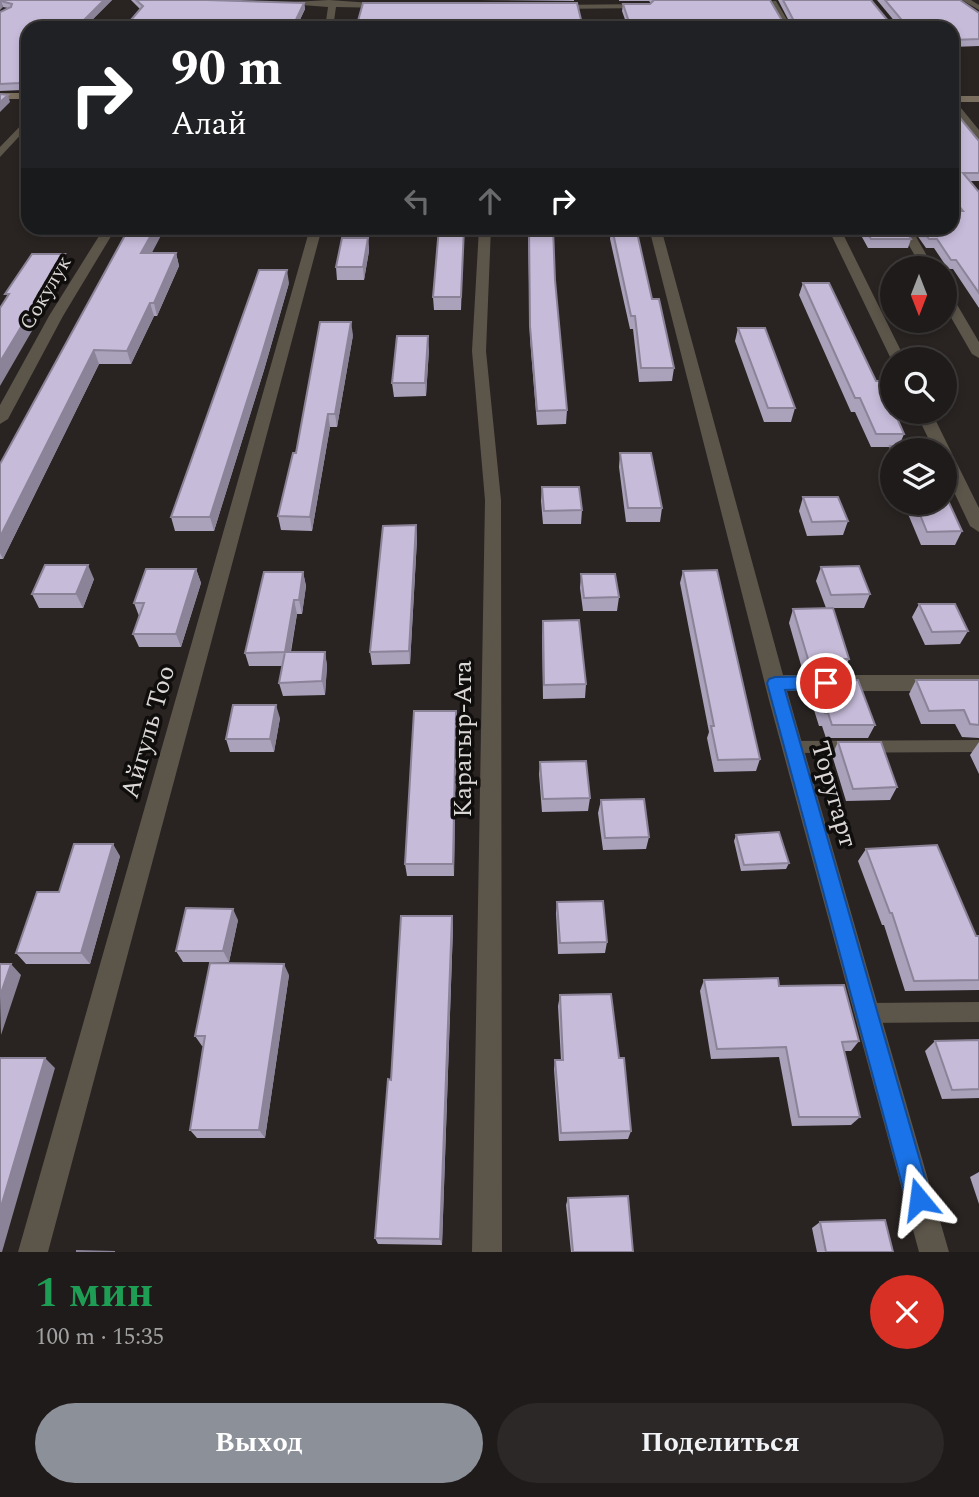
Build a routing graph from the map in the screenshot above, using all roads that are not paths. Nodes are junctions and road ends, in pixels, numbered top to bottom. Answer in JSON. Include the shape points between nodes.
{"nodes":[{"id":1,"x":966,"y":0,"type":"edge"},
{"id":2,"x":332,"y":2,"type":"edge"},
{"id":3,"x":265,"y":3,"type":"edge"},
{"id":4,"x":773,"y":3,"type":"edge"},
{"id":5,"x":401,"y":6,"type":"edge"},
{"id":6,"x":649,"y":6,"type":"edge"},
{"id":7,"x":539,"y":7,"type":"edge"},
{"id":8,"x":979,"y":8,"type":"edge"},
{"id":9,"x":330,"y":21,"type":"edge"},
{"id":10,"x":784,"y":21,"type":"edge"},
{"id":11,"x":0,"y":96,"type":"edge"},
{"id":12,"x":21,"y":96,"type":"edge"},
{"id":13,"x":959,"y":99,"type":"edge"},
{"id":14,"x":979,"y":99,"type":"edge"},
{"id":15,"x":959,"y":109,"type":"edge"},
{"id":16,"x":21,"y":129,"type":"edge"},
{"id":17,"x":979,"y":136,"type":"edge"},
{"id":18,"x":0,"y":154,"type":"edge"},
{"id":19,"x":106,"y":235,"type":"edge"},
{"id":20,"x":314,"y":235,"type":"edge"},
{"id":21,"x":485,"y":235,"type":"edge"},
{"id":22,"x":657,"y":235,"type":"edge"},
{"id":23,"x":837,"y":235,"type":"edge"},
{"id":24,"x":909,"y":235,"type":"edge"},
{"id":25,"x":921,"y":256,"type":"edge"},
{"id":26,"x":957,"y":316,"type":"edge"},
{"id":27,"x":892,"y":347,"type":"edge"},
{"id":28,"x":979,"y":354,"type":"edge"},
{"id":29,"x":0,"y":419,"type":"edge"},
{"id":30,"x":957,"y":481,"type":"edge"},
{"id":31,"x":979,"y":527,"type":"edge"},
{"id":32,"x":775,"y":683,"type":"junction"},
{"id":33,"x":979,"y":683,"type":"edge"},
{"id":34,"x":979,"y":746,"type":"edge"},
{"id":35,"x":792,"y":747,"type":"junction"},
{"id":36,"x":979,"y":1012,"type":"edge"},
{"id":37,"x":865,"y":1013,"type":"junction"},
{"id":38,"x":33,"y":1252,"type":"edge"},
{"id":39,"x":487,"y":1252,"type":"edge"},
{"id":40,"x":934,"y":1252,"type":"edge"}],
"edges":[{"from":1,"to":8,"type":"street"},
{"from":2,"to":3,"type":"street"},
{"from":2,"to":5,"type":"street"},
{"from":2,"to":9,"type":"street"},
{"from":4,"to":10,"type":"street"},
{"from":6,"to":7,"type":"street"},
{"from":11,"to":12,"type":"main road"},
{"from":13,"to":14,"type":"main road"},
{"from":15,"to":17,"type":"street"},
{"from":16,"to":18,"type":"street"},
{"from":19,"to":29,"type":"street","name":"Сокулук"},
{"from":20,"to":38,"type":"street","name":"Айгуль Тоо"},
{"from":21,"to":39,"type":"street","name":"Карагыр-Ата","via":[[479,351],[493,500]]},
{"from":22,"to":32,"type":"street","name":"Торугарт"},
{"from":23,"to":27,"type":"street"},
{"from":24,"to":25,"type":"street"},
{"from":26,"to":28,"type":"street"},
{"from":30,"to":31,"type":"street"},
{"from":32,"to":33,"type":"street"},
{"from":32,"to":35,"type":"street","name":"Торугарт"},
{"from":34,"to":35,"type":"lane"},
{"from":35,"to":37,"type":"street","name":"Торугарт"},
{"from":36,"to":37,"type":"lane"},
{"from":37,"to":40,"type":"street","name":"Торугарт"}]}
